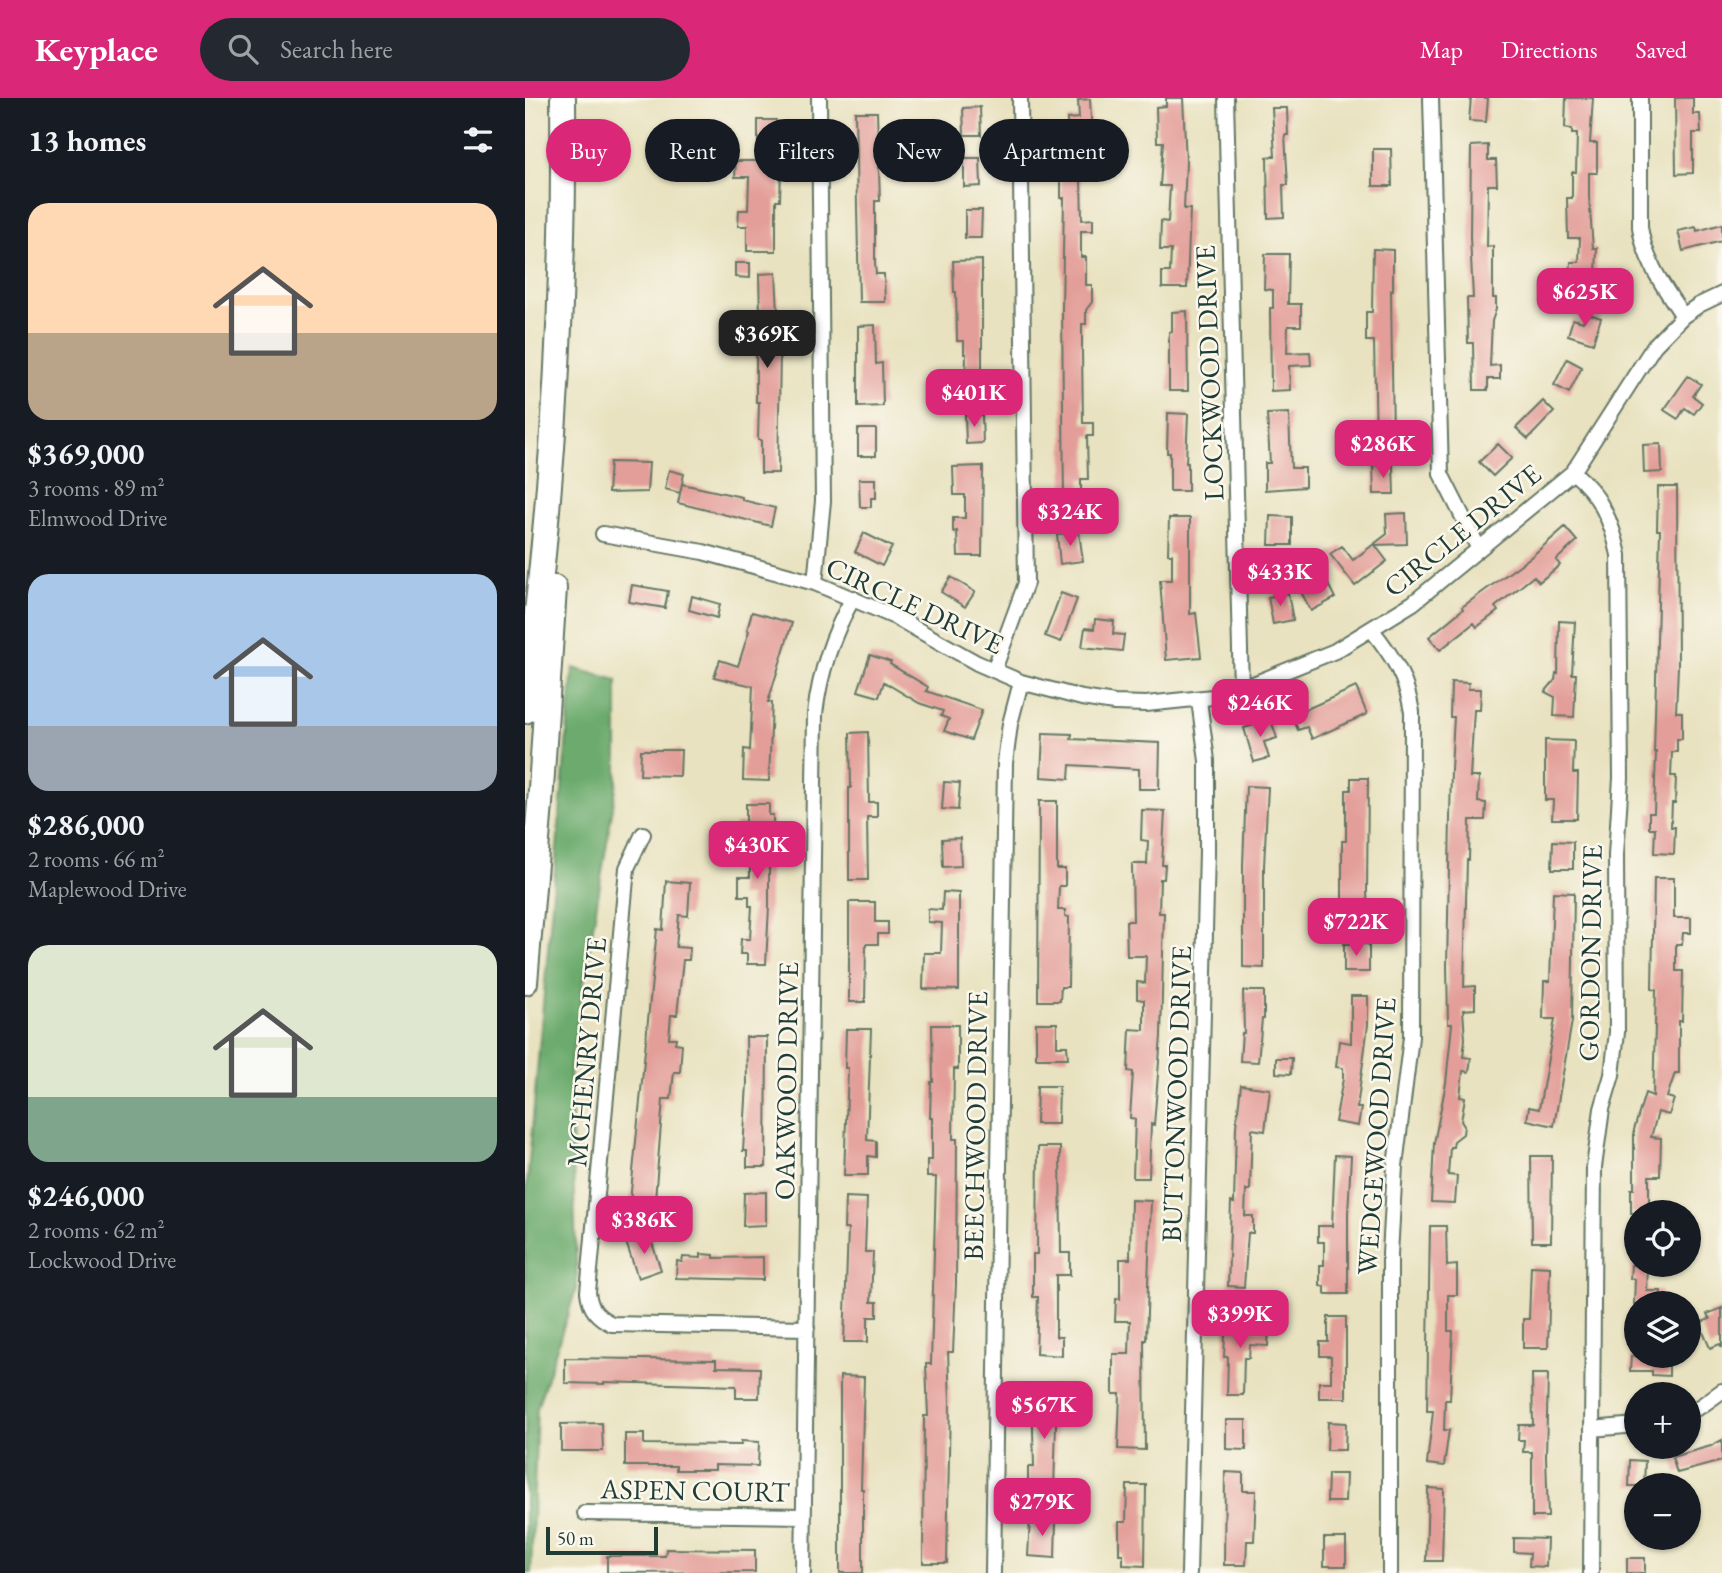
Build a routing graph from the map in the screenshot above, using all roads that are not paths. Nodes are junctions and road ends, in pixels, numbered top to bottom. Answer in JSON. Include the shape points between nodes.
{"nodes":[{"id":1,"x":563,"y":98,"type":"edge"},
{"id":2,"x":819,"y":98,"type":"edge"},
{"id":3,"x":1020,"y":98,"type":"edge"},
{"id":4,"x":1226,"y":98,"type":"edge"},
{"id":5,"x":1431,"y":98,"type":"edge"},
{"id":6,"x":1640,"y":98,"type":"edge"},
{"id":7,"x":1722,"y":294,"type":"edge"},
{"id":8,"x":1683,"y":316,"type":"junction"},
{"id":9,"x":551,"y":457,"type":"junction"},
{"id":10,"x":1573,"y":472,"type":"junction"},
{"id":11,"x":603,"y":534,"type":"dead end"},
{"id":12,"x":1479,"y":549,"type":"junction"},
{"id":13,"x":815,"y":583,"type":"junction"},
{"id":14,"x":853,"y":598,"type":"junction"},
{"id":15,"x":1372,"y":630,"type":"junction"},
{"id":16,"x":994,"y":670,"type":"junction"},
{"id":17,"x":1021,"y":681,"type":"junction"},
{"id":18,"x":1241,"y":689,"type":"junction"},
{"id":19,"x":1199,"y":700,"type":"junction"},
{"id":20,"x":525,"y":710,"type":"edge"},
{"id":21,"x":643,"y":834,"type":"dead end"},
{"id":22,"x":525,"y":982,"type":"edge"},
{"id":23,"x":807,"y":1328,"type":"junction"},
{"id":24,"x":1722,"y":1391,"type":"edge"},
{"id":25,"x":1701,"y":1406,"type":"edge"},
{"id":26,"x":1624,"y":1425,"type":"edge"},
{"id":27,"x":1593,"y":1429,"type":"junction"},
{"id":28,"x":586,"y":1513,"type":"dead end"},
{"id":29,"x":804,"y":1516,"type":"junction"},
{"id":30,"x":803,"y":1573,"type":"edge"},
{"id":31,"x":993,"y":1573,"type":"edge"},
{"id":32,"x":1189,"y":1573,"type":"edge"},
{"id":33,"x":1391,"y":1573,"type":"edge"},
{"id":34,"x":1591,"y":1573,"type":"edge"}],
"edges":[{"from":1,"to":9,"type":"highway","via":[[560,293]]},
{"from":2,"to":13,"type":"street","via":[[823,501]]},
{"from":3,"to":16,"type":"street","via":[[1026,583]]},
{"from":4,"to":18,"type":"street","name":"LOCKWOOD DRIVE"},
{"from":5,"to":12,"type":"street","via":[[1440,474]]},
{"from":6,"to":8,"type":"street","via":[[1642,245]]},
{"from":7,"to":8,"type":"street","name":"CIRCLE DRIVE"},
{"from":8,"to":10,"type":"street","name":"CIRCLE DRIVE","via":[[1654,345]]},
{"from":9,"to":20,"type":"highway"},
{"from":9,"to":22,"type":"highway","via":[[554,605]]},
{"from":10,"to":12,"type":"street","name":"CIRCLE DRIVE"},
{"from":10,"to":27,"type":"street","name":"GORDON DRIVE","via":[[1597,496],[1607,514],[1619,555],[1617,1032],[1594,1167]]},
{"from":11,"to":13,"type":"street","name":"CIRCLE DRIVE","via":[[703,552]]},
{"from":12,"to":15,"type":"street","name":"CIRCLE DRIVE"},
{"from":13,"to":14,"type":"street","name":"CIRCLE DRIVE"},
{"from":14,"to":16,"type":"street","name":"CIRCLE DRIVE"},
{"from":14,"to":23,"type":"street","name":"OAKWOOD DRIVE","via":[[828,649],[815,714]]},
{"from":15,"to":18,"type":"street","name":"CIRCLE DRIVE","via":[[1335,651]]},
{"from":15,"to":33,"type":"street","name":"WEDGEWOOD DRIVE","via":[[1403,674],[1412,712],[1411,1037],[1390,1254]]},
{"from":16,"to":17,"type":"street","name":"CIRCLE DRIVE"},
{"from":17,"to":19,"type":"street","name":"CIRCLE DRIVE","via":[[1114,703]]},
{"from":17,"to":31,"type":"street","name":"BEECHWOOD DRIVE","via":[[1005,763]]},
{"from":18,"to":19,"type":"street","name":"CIRCLE DRIVE"},
{"from":19,"to":32,"type":"street","name":"BUTTONWOOD DRIVE","via":[[1207,761],[1207,852]]},
{"from":21,"to":23,"type":"street","name":"MCHENRY DRIVE","via":[[627,868],[589,1303],[602,1320],[613,1324]]},
{"from":23,"to":29,"type":"street","name":"OAKWOOD DRIVE"},
{"from":24,"to":25,"type":"street"},
{"from":26,"to":27,"type":"street"},
{"from":27,"to":34,"type":"street","name":"GORDON DRIVE"},
{"from":28,"to":29,"type":"street","name":"ASPEN COURT"},
{"from":29,"to":30,"type":"street","name":"OAKWOOD DRIVE"}]}
